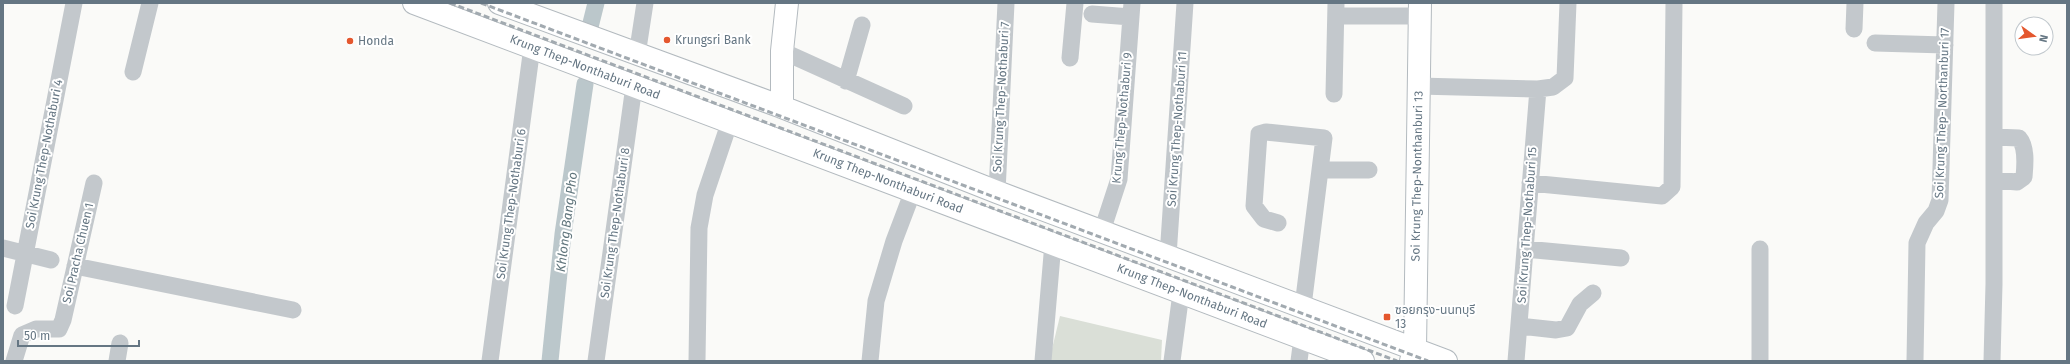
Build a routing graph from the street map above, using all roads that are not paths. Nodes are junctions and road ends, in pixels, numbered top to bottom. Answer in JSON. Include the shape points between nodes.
{"nodes":[{"id":1,"x":74,"y":3,"type":"edge"},
{"id":2,"x":150,"y":3,"type":"edge"},
{"id":3,"x":414,"y":3,"type":"edge"},
{"id":4,"x":499,"y":3,"type":"edge"},
{"id":5,"x":645,"y":3,"type":"edge"},
{"id":6,"x":787,"y":3,"type":"edge"},
{"id":7,"x":1006,"y":3,"type":"edge"},
{"id":8,"x":1075,"y":3,"type":"edge"},
{"id":9,"x":1185,"y":3,"type":"edge"},
{"id":10,"x":1568,"y":3,"type":"edge"},
{"id":11,"x":1674,"y":3,"type":"edge"},
{"id":12,"x":1855,"y":3,"type":"edge"},
{"id":13,"x":1946,"y":3,"type":"edge"},
{"id":14,"x":1994,"y":3,"type":"edge"},
{"id":15,"x":1131,"y":10,"type":"edge"},
{"id":16,"x":1336,"y":10,"type":"edge"},
{"id":17,"x":1420,"y":10,"type":"edge"},
{"id":18,"x":1092,"y":14,"type":"dead end"},
{"id":19,"x":862,"y":25,"type":"dead end"},
{"id":20,"x":1854,"y":29,"type":"dead end"},
{"id":21,"x":1875,"y":43,"type":"dead end"},
{"id":22,"x":1945,"y":45,"type":"junction"},
{"id":23,"x":532,"y":47,"type":"junction"},
{"id":24,"x":782,"y":51,"type":"junction"},
{"id":25,"x":641,"y":57,"type":"junction"},
{"id":26,"x":1070,"y":58,"type":"dead end"},
{"id":27,"x":133,"y":72,"type":"dead end"},
{"id":28,"x":846,"y":81,"type":"junction"},
{"id":29,"x":634,"y":86,"type":"junction"},
{"id":30,"x":1418,"y":86,"type":"junction"},
{"id":31,"x":1538,"y":89,"type":"junction"},
{"id":32,"x":1334,"y":94,"type":"dead end"},
{"id":33,"x":904,"y":106,"type":"dead end"},
{"id":34,"x":782,"y":107,"type":"junction"},
{"id":35,"x":730,"y":121,"type":"junction"},
{"id":36,"x":1994,"y":137,"type":"junction"},
{"id":37,"x":1320,"y":170,"type":"junction"},
{"id":38,"x":1369,"y":170,"type":"dead end"},
{"id":39,"x":1994,"y":180,"type":"junction"},
{"id":40,"x":94,"y":183,"type":"dead end"},
{"id":41,"x":1530,"y":183,"type":"junction"},
{"id":42,"x":913,"y":191,"type":"junction"},
{"id":43,"x":997,"y":192,"type":"junction"},
{"id":44,"x":1278,"y":223,"type":"dead end"},
{"id":45,"x":1102,"y":231,"type":"junction"},
{"id":46,"x":1053,"y":243,"type":"junction"},
{"id":47,"x":3,"y":248,"type":"edge"},
{"id":48,"x":1525,"y":249,"type":"junction"},
{"id":49,"x":1760,"y":249,"type":"dead end"},
{"id":50,"x":24,"y":253,"type":"junction"},
{"id":51,"x":1168,"y":256,"type":"junction"},
{"id":52,"x":1621,"y":258,"type":"dead end"},
{"id":53,"x":51,"y":260,"type":"dead end"},
{"id":54,"x":75,"y":266,"type":"junction"},
{"id":55,"x":1182,"y":293,"type":"junction"},
{"id":56,"x":1593,"y":293,"type":"dead end"},
{"id":57,"x":15,"y":306,"type":"dead end"},
{"id":58,"x":1303,"y":306,"type":"junction"},
{"id":59,"x":293,"y":310,"type":"dead end"},
{"id":60,"x":1519,"y":326,"type":"junction"},
{"id":61,"x":1302,"y":338,"type":"junction"},
{"id":62,"x":120,"y":343,"type":"dead end"},
{"id":63,"x":1413,"y":355,"type":"edge"},
{"id":64,"x":14,"y":361,"type":"edge"},
{"id":65,"x":117,"y":361,"type":"edge"},
{"id":66,"x":490,"y":361,"type":"edge"},
{"id":67,"x":596,"y":361,"type":"edge"},
{"id":68,"x":697,"y":361,"type":"edge"},
{"id":69,"x":870,"y":361,"type":"edge"},
{"id":70,"x":1043,"y":361,"type":"edge"},
{"id":71,"x":1172,"y":361,"type":"edge"},
{"id":72,"x":1299,"y":361,"type":"edge"},
{"id":73,"x":1363,"y":361,"type":"edge"},
{"id":74,"x":1446,"y":361,"type":"edge"},
{"id":75,"x":1516,"y":361,"type":"edge"},
{"id":76,"x":1760,"y":361,"type":"edge"},
{"id":77,"x":1915,"y":361,"type":"edge"},
{"id":78,"x":1992,"y":361,"type":"edge"}],
"edges":[{"from":1,"to":50,"type":"street","name":"Soi Krung Thep-Nothaburi 4"},
{"from":2,"to":27,"type":"street"},
{"from":3,"to":23,"type":"main road","name":"Krung Thep-Nonthaburi Road"},
{"from":4,"to":25,"type":"main road"},
{"from":5,"to":25,"type":"street"},
{"from":6,"to":24,"type":"main road"},
{"from":7,"to":43,"type":"street","name":"Soi Krung Thep-Nothaburi 7"},
{"from":8,"to":26,"type":"street"},
{"from":9,"to":51,"type":"street","name":"Soi Krung Thep-Nothaburi 11"},
{"from":10,"to":31,"type":"street","via":[[1565,78],[1553,87]]},
{"from":11,"to":41,"type":"street","via":[[1672,187],[1662,196]]},
{"from":12,"to":20,"type":"street"},
{"from":13,"to":22,"type":"street","name":"Soi Krung Thep- Northanburi 17"},
{"from":14,"to":36,"type":"street"},
{"from":15,"to":18,"type":"street"},
{"from":15,"to":45,"type":"street","name":"Krung Thep-Nothaburi 9","via":[[1119,179]]},
{"from":16,"to":17,"type":"street"},
{"from":16,"to":32,"type":"street"},
{"from":17,"to":30,"type":"main road","name":"Soi Krung Thep-Nonthanburi 13"},
{"from":19,"to":28,"type":"street"},
{"from":21,"to":22,"type":"street"},
{"from":22,"to":77,"type":"street","name":"Soi Krung Thep- Northanburi 17","via":[[1940,200],[1917,243]]},
{"from":23,"to":29,"type":"main road","name":"Krung Thep-Nonthaburi Road"},
{"from":23,"to":66,"type":"street","name":"Soi Krung Thep-Nothaburi 6"},
{"from":24,"to":28,"type":"street"},
{"from":24,"to":34,"type":"main road"},
{"from":25,"to":29,"type":"main road"},
{"from":25,"to":34,"type":"main road"},
{"from":28,"to":33,"type":"street"},
{"from":29,"to":35,"type":"main road","name":"Krung Thep-Nonthaburi Road"},
{"from":29,"to":67,"type":"street","name":"Soi Krung Thep-Nothaburi 8"},
{"from":30,"to":31,"type":"street"},
{"from":30,"to":63,"type":"main road","name":"Soi Krung Thep-Nonthanburi 13"},
{"from":31,"to":41,"type":"street","name":"Soi Krung Thep-Nothaburi 15"},
{"from":34,"to":43,"type":"main road"},
{"from":35,"to":42,"type":"main road","name":"Krung Thep-Nonthaburi Road"},
{"from":35,"to":68,"type":"street","via":[[705,195],[699,228]]},
{"from":36,"to":39,"type":"street"},
{"from":36,"to":39,"type":"street","via":[[2019,138],[2024,151],[2025,166],[2024,177],[2017,182]]},
{"from":37,"to":38,"type":"street"},
{"from":37,"to":44,"type":"street","via":[[1324,138],[1277,132],[1259,134],[1254,206],[1264,219]]},
{"from":37,"to":58,"type":"street"},
{"from":39,"to":78,"type":"street"},
{"from":40,"to":54,"type":"street","name":"Soi Pracha Chuen 1"},
{"from":41,"to":48,"type":"street","name":"Soi Krung Thep-Nothaburi 15"},
{"from":42,"to":46,"type":"main road","name":"Krung Thep-Nonthaburi Road"},
{"from":42,"to":69,"type":"street","via":[[894,241],[876,301]]},
{"from":43,"to":45,"type":"main road"},
{"from":45,"to":51,"type":"main road"},
{"from":46,"to":55,"type":"main road","name":"Krung Thep-Nonthaburi Road"},
{"from":46,"to":70,"type":"street"},
{"from":47,"to":50,"type":"street"},
{"from":48,"to":52,"type":"street"},
{"from":48,"to":60,"type":"street","name":"Soi Krung Thep-Nothaburi 15"},
{"from":49,"to":76,"type":"street"},
{"from":50,"to":53,"type":"street"},
{"from":50,"to":57,"type":"street","name":"Soi Krung Thep-Nothaburi 4"},
{"from":51,"to":58,"type":"main road"},
{"from":54,"to":59,"type":"street"},
{"from":54,"to":64,"type":"street","name":"Soi Pracha Chuen 1","via":[[59,328],[36,329],[22,335]]},
{"from":55,"to":61,"type":"main road","name":"Krung Thep-Nonthaburi Road"},
{"from":55,"to":71,"type":"street"},
{"from":56,"to":60,"type":"street","via":[[1580,304],[1567,328],[1556,330]]},
{"from":58,"to":63,"type":"main road"},
{"from":60,"to":75,"type":"street","name":"Soi Krung Thep-Nothaburi 15"},
{"from":61,"to":72,"type":"street"},
{"from":61,"to":73,"type":"main road","name":"Krung Thep-Nonthaburi Road"},
{"from":62,"to":65,"type":"street"},
{"from":63,"to":74,"type":"main road"}]}
